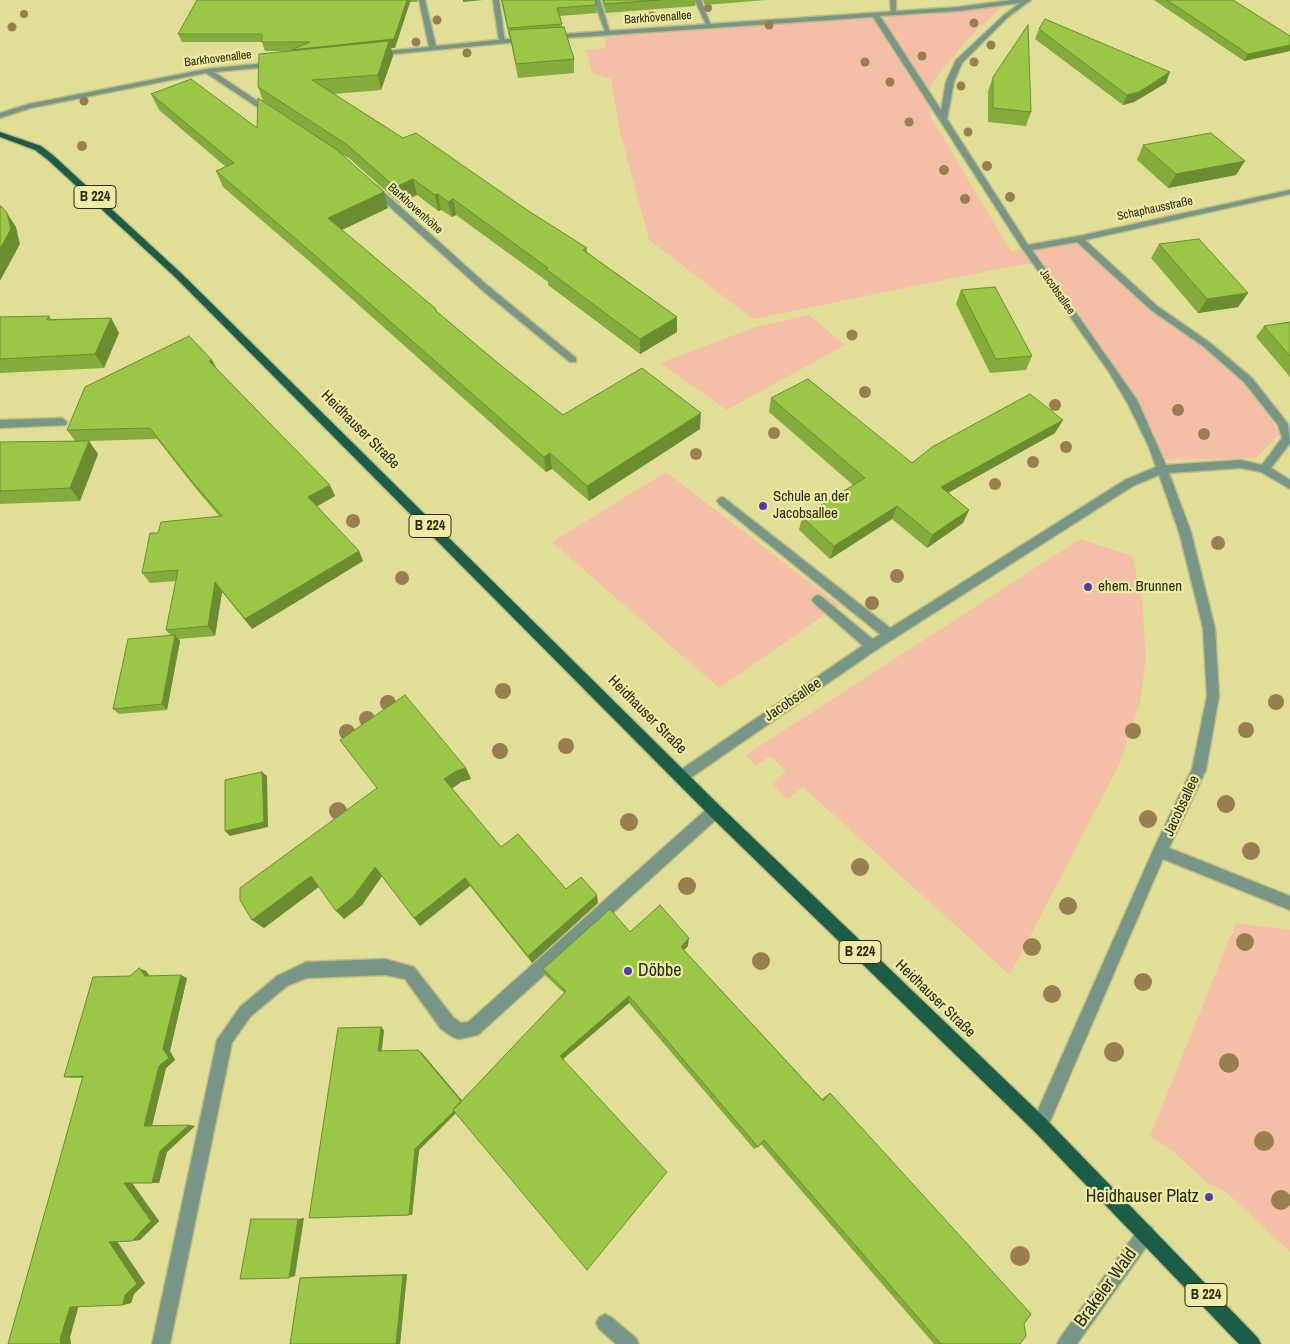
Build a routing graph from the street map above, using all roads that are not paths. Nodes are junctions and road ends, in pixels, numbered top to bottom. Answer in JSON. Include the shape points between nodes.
{"nodes":[{"id":1,"x":422,"y":0,"type":"edge"},
{"id":2,"x":496,"y":0,"type":"edge"},
{"id":3,"x":597,"y":0,"type":"edge"},
{"id":4,"x":698,"y":0,"type":"edge"},
{"id":5,"x":893,"y":0,"type":"edge"},
{"id":6,"x":1028,"y":0,"type":"edge"},
{"id":7,"x":894,"y":13,"type":"junction"},
{"id":8,"x":875,"y":14,"type":"junction"},
{"id":9,"x":709,"y":25,"type":"junction"},
{"id":10,"x":608,"y":32,"type":"junction"},
{"id":11,"x":503,"y":41,"type":"junction"},
{"id":12,"x":433,"y":48,"type":"junction"},
{"id":13,"x":364,"y":55,"type":"edge"},
{"id":14,"x":286,"y":63,"type":"edge"},
{"id":15,"x":207,"y":71,"type":"junction"},
{"id":16,"x":0,"y":116,"type":"edge"},
{"id":17,"x":943,"y":119,"type":"junction"},
{"id":18,"x":282,"y":122,"type":"edge"},
{"id":19,"x":0,"y":134,"type":"edge"},
{"id":20,"x":368,"y":183,"type":"edge"},
{"id":21,"x":1290,"y":192,"type":"edge"},
{"id":22,"x":1079,"y":238,"type":"junction"},
{"id":23,"x":1026,"y":248,"type":"junction"},
{"id":24,"x":573,"y":360,"type":"dead end"},
{"id":25,"x":62,"y":422,"type":"dead end"},
{"id":26,"x":0,"y":424,"type":"edge"},
{"id":27,"x":1162,"y":469,"type":"junction"},
{"id":28,"x":1264,"y":469,"type":"junction"},
{"id":29,"x":1290,"y":485,"type":"edge"},
{"id":30,"x":723,"y":501,"type":"dead end"},
{"id":31,"x":818,"y":600,"type":"dead end"},
{"id":32,"x":890,"y":635,"type":"junction"},
{"id":33,"x":872,"y":646,"type":"junction"},
{"id":34,"x":681,"y":777,"type":"junction"},
{"id":35,"x":715,"y":811,"type":"junction"},
{"id":36,"x":1160,"y":852,"type":"junction"},
{"id":37,"x":1290,"y":903,"type":"edge"},
{"id":38,"x":1040,"y":1125,"type":"junction"},
{"id":39,"x":1146,"y":1233,"type":"junction"},
{"id":40,"x":605,"y":1323,"type":"dead end"},
{"id":41,"x":161,"y":1344,"type":"edge"},
{"id":42,"x":630,"y":1344,"type":"edge"},
{"id":43,"x":1066,"y":1344,"type":"edge"},
{"id":44,"x":1252,"y":1344,"type":"edge"}],
"edges":[{"from":1,"to":12,"type":"street"},
{"from":2,"to":11,"type":"street"},
{"from":3,"to":10,"type":"street","name":"Barkhovenallee"},
{"from":4,"to":9,"type":"street","name":"Barkhovenallee"},
{"from":5,"to":7,"type":"street"},
{"from":6,"to":7,"type":"street","name":"Barkhovenallee"},
{"from":6,"to":17,"type":"street","via":[[1006,16],[959,62],[950,82]]},
{"from":7,"to":8,"type":"street","name":"Barkhovenallee"},
{"from":8,"to":9,"type":"street","name":"Barkhovenallee"},
{"from":8,"to":17,"type":"street","name":"Jacobsallee"},
{"from":9,"to":10,"type":"street","name":"Barkhovenallee"},
{"from":10,"to":11,"type":"street","name":"Barkhovenallee"},
{"from":11,"to":12,"type":"street","name":"Barkhovenallee"},
{"from":12,"to":13,"type":"street","name":"Barkhovenallee"},
{"from":14,"to":15,"type":"street","name":"Barkhovenallee"},
{"from":15,"to":16,"type":"street","name":"Barkhovenallee","via":[[91,92]]},
{"from":15,"to":18,"type":"street"},
{"from":17,"to":23,"type":"street","name":"Jacobsallee"},
{"from":19,"to":34,"type":"main road","name":"Heidhauser Straße","number":"B 224","via":[[38,148],[51,158],[172,269]]},
{"from":20,"to":24,"type":"street","name":"Barkhovenhöhe","via":[[485,288]]},
{"from":21,"to":22,"type":"street","name":"Schaphausstraße"},
{"from":22,"to":23,"type":"street","name":"Schaphausstraße"},
{"from":22,"to":28,"type":"street","via":[[1154,308],[1206,344],[1248,380],[1283,424],[1287,438]]},
{"from":23,"to":27,"type":"street","name":"Jacobsallee","via":[[1133,403]]},
{"from":25,"to":26,"type":"street"},
{"from":27,"to":28,"type":"street","via":[[1241,464]]},
{"from":27,"to":32,"type":"street","name":"Jacobsallee","via":[[1130,484]]},
{"from":27,"to":36,"type":"street","name":"Jacobsallee","via":[[1185,532],[1209,628],[1213,696],[1199,770]]},
{"from":28,"to":29,"type":"street"},
{"from":30,"to":32,"type":"street"},
{"from":31,"to":33,"type":"street"},
{"from":32,"to":33,"type":"street","name":"Jacobsallee"},
{"from":33,"to":34,"type":"street","name":"Jacobsallee"},
{"from":34,"to":35,"type":"main road","name":"Heidhauser Straße","number":"B 224"},
{"from":35,"to":38,"type":"main road","name":"Heidhauser Straße","number":"B 224"},
{"from":35,"to":41,"type":"street","via":[[472,1028],[459,1031],[447,1023],[409,972],[385,967],[306,970],[282,981],[245,1012],[225,1040]]},
{"from":36,"to":37,"type":"street"},
{"from":36,"to":38,"type":"street","name":"Jacobsallee"},
{"from":38,"to":39,"type":"main road","name":"Heidhauser Straße","number":"B 224"},
{"from":39,"to":43,"type":"street","name":"Brakeler Wald"},
{"from":39,"to":44,"type":"main road","name":"Heidhauser Straße","number":"B 224"},
{"from":40,"to":42,"type":"street"}]}
